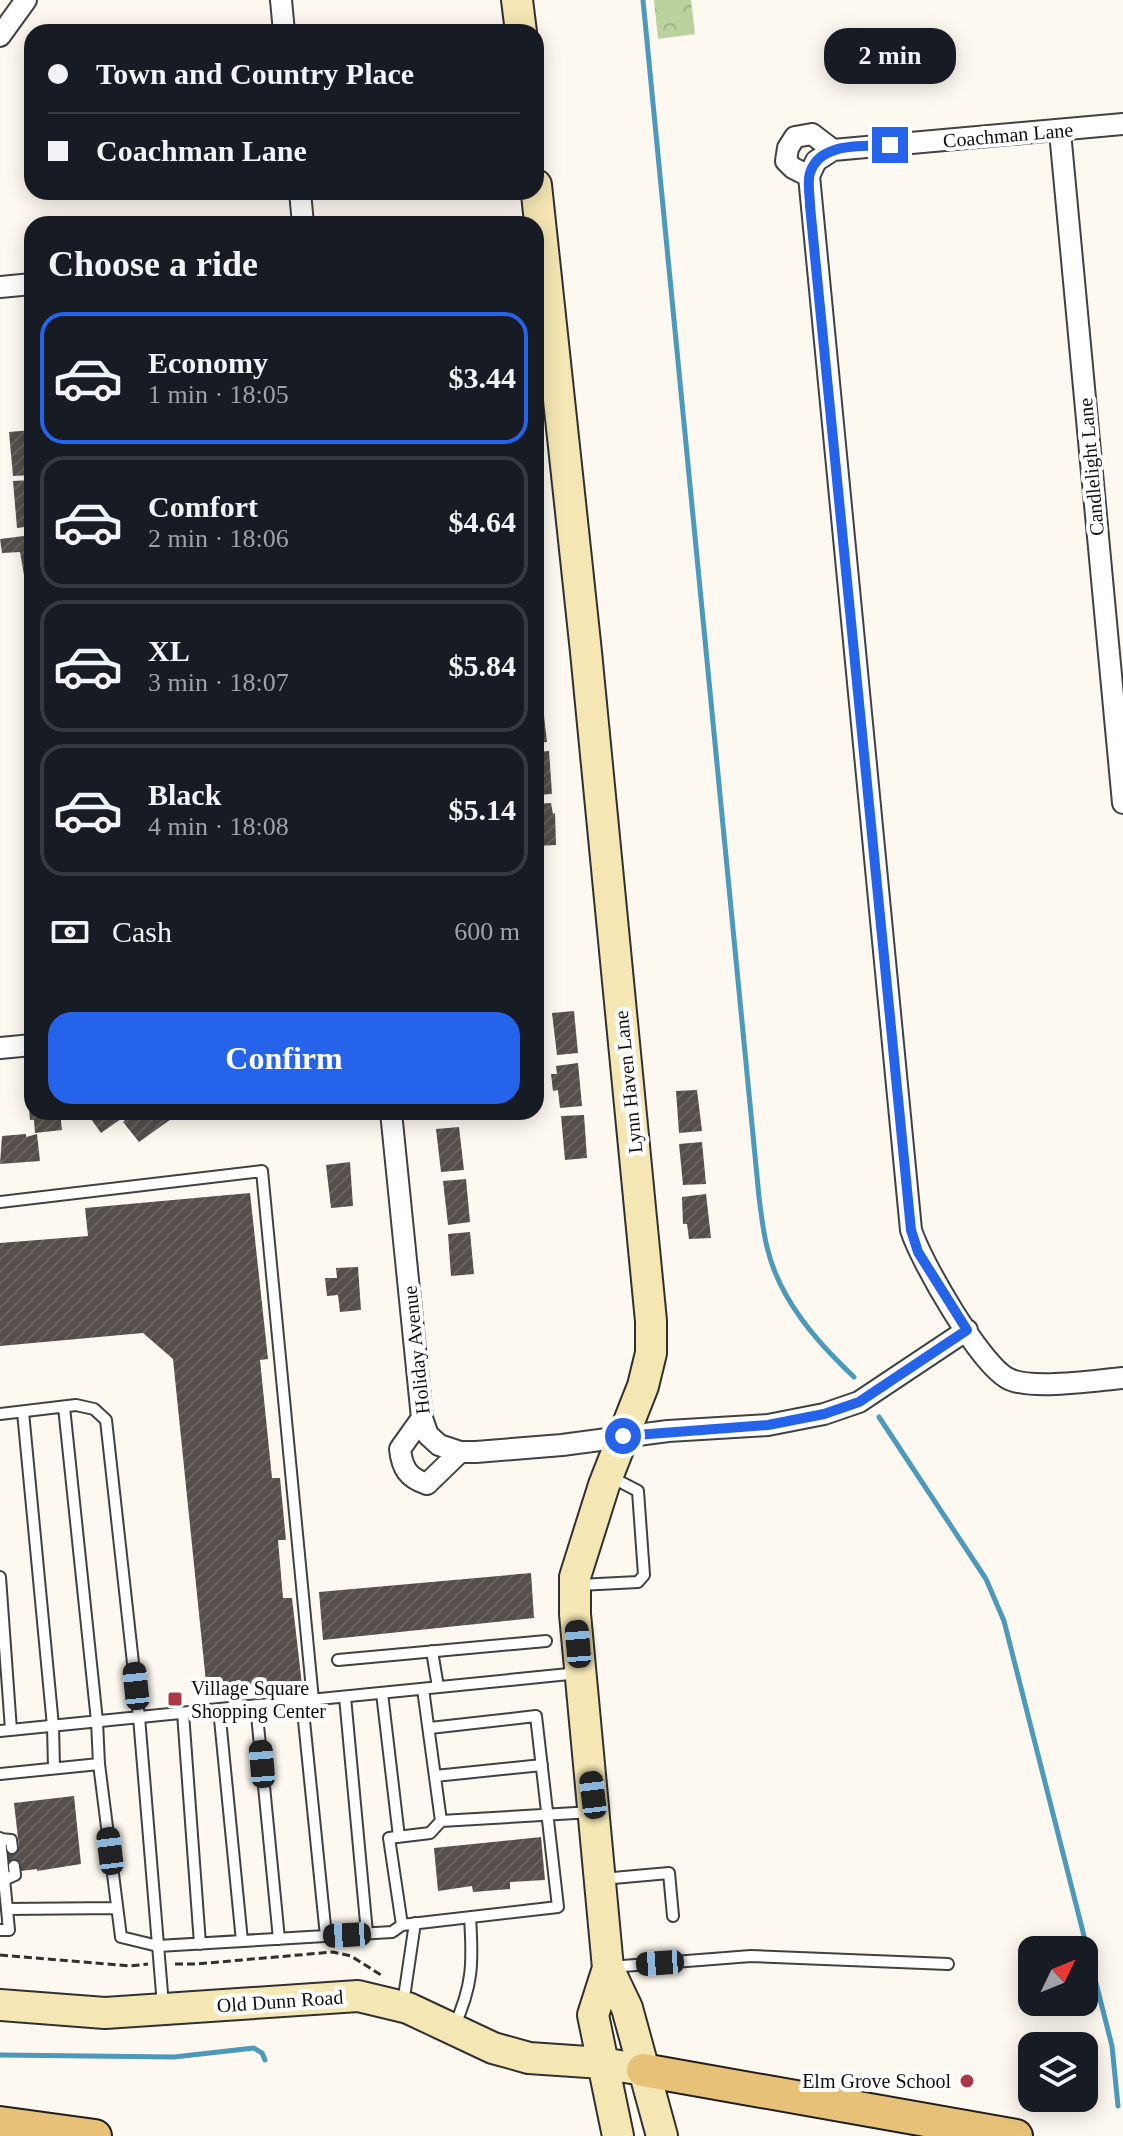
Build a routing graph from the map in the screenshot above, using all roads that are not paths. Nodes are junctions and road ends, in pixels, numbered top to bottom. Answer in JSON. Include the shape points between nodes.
{"nodes":[{"id":1,"x":26,"y":0,"type":"edge"},
{"id":2,"x":281,"y":0,"type":"edge"},
{"id":3,"x":517,"y":0,"type":"edge"},
{"id":4,"x":283,"y":24,"type":"edge"},
{"id":5,"x":520,"y":24,"type":"edge"},
{"id":6,"x":0,"y":36,"type":"edge"},
{"id":7,"x":1123,"y":124,"type":"edge"},
{"id":8,"x":1060,"y":132,"type":"junction"},
{"id":9,"x":833,"y":150,"type":"junction"},
{"id":10,"x":809,"y":176,"type":"junction"},
{"id":11,"x":544,"y":283,"type":"edge"},
{"id":12,"x":24,"y":285,"type":"edge"},
{"id":13,"x":0,"y":287,"type":"edge"},
{"id":14,"x":1123,"y":803,"type":"edge"},
{"id":15,"x":24,"y":1046,"type":"edge"},
{"id":16,"x":0,"y":1048,"type":"edge"},
{"id":17,"x":392,"y":1120,"type":"edge"},
{"id":18,"x":0,"y":1202,"type":"edge"},
{"id":19,"x":967,"y":1330,"type":"junction"},
{"id":20,"x":1123,"y":1378,"type":"edge"},
{"id":21,"x":64,"y":1407,"type":"junction"},
{"id":22,"x":23,"y":1412,"type":"junction"},
{"id":23,"x":0,"y":1414,"type":"edge"},
{"id":24,"x":422,"y":1418,"type":"junction"},
{"id":25,"x":623,"y":1436,"type":"junction"},
{"id":26,"x":460,"y":1452,"type":"junction"},
{"id":27,"x":608,"y":1475,"type":"junction"},
{"id":28,"x":0,"y":1577,"type":"edge"},
{"id":29,"x":575,"y":1585,"type":"junction"},
{"id":30,"x":546,"y":1641,"type":"dead end"},
{"id":31,"x":432,"y":1651,"type":"junction"},
{"id":32,"x":338,"y":1660,"type":"dead end"},
{"id":33,"x":581,"y":1673,"type":"junction"},
{"id":34,"x":438,"y":1687,"type":"junction"},
{"id":35,"x":423,"y":1689,"type":"junction"},
{"id":36,"x":382,"y":1693,"type":"junction"},
{"id":37,"x":345,"y":1697,"type":"junction"},
{"id":38,"x":307,"y":1701,"type":"junction"},
{"id":39,"x":256,"y":1705,"type":"junction"},
{"id":40,"x":219,"y":1709,"type":"junction"},
{"id":41,"x":183,"y":1713,"type":"junction"},
{"id":42,"x":139,"y":1717,"type":"junction"},
{"id":43,"x":97,"y":1721,"type":"junction"},
{"id":44,"x":53,"y":1726,"type":"junction"},
{"id":45,"x":430,"y":1728,"type":"junction"},
{"id":46,"x":6,"y":1730,"type":"edge"},
{"id":47,"x":99,"y":1764,"type":"junction"},
{"id":48,"x":542,"y":1765,"type":"junction"},
{"id":49,"x":54,"y":1768,"type":"junction"},
{"id":50,"x":0,"y":1774,"type":"edge"},
{"id":51,"x":435,"y":1776,"type":"junction"},
{"id":52,"x":594,"y":1812,"type":"junction"},
{"id":53,"x":549,"y":1816,"type":"junction"},
{"id":54,"x":441,"y":1821,"type":"junction"},
{"id":55,"x":399,"y":1837,"type":"junction"},
{"id":56,"x":0,"y":1839,"type":"edge"},
{"id":57,"x":12,"y":1848,"type":"dead end"},
{"id":58,"x":14,"y":1866,"type":"dead end"},
{"id":59,"x":600,"y":1879,"type":"junction"},
{"id":60,"x":4,"y":1880,"type":"junction"},
{"id":61,"x":117,"y":1908,"type":"junction"},
{"id":62,"x":7,"y":1909,"type":"junction"},
{"id":63,"x":673,"y":1916,"type":"dead end"},
{"id":64,"x":470,"y":1917,"type":"junction"},
{"id":65,"x":415,"y":1923,"type":"junction"},
{"id":66,"x":402,"y":1925,"type":"junction"},
{"id":67,"x":0,"y":1930,"type":"edge"},
{"id":68,"x":367,"y":1933,"type":"junction"},
{"id":69,"x":326,"y":1936,"type":"junction"},
{"id":70,"x":279,"y":1939,"type":"junction"},
{"id":71,"x":242,"y":1941,"type":"junction"},
{"id":72,"x":200,"y":1944,"type":"junction"},
{"id":73,"x":158,"y":1946,"type":"junction"},
{"id":74,"x":948,"y":1964,"type":"dead end"},
{"id":75,"x":608,"y":1968,"type":"junction"},
{"id":76,"x":0,"y":2005,"type":"edge"},
{"id":77,"x":403,"y":2006,"type":"junction"},
{"id":78,"x":164,"y":2011,"type":"junction"},
{"id":79,"x":453,"y":2029,"type":"junction"},
{"id":80,"x":602,"y":2063,"type":"junction"},
{"id":81,"x":643,"y":2070,"type":"junction"},
{"id":82,"x":0,"y":2123,"type":"edge"},
{"id":83,"x":44,"y":2132,"type":"edge"},
{"id":84,"x":95,"y":2136,"type":"edge"},
{"id":85,"x":618,"y":2136,"type":"edge"},
{"id":86,"x":662,"y":2136,"type":"edge"},
{"id":87,"x":1016,"y":2136,"type":"edge"}],
"edges":[{"from":1,"to":6,"type":"street"},
{"from":2,"to":4,"type":"street"},
{"from":3,"to":5,"type":"street"},
{"from":7,"to":8,"type":"street","name":"Coachman Lane"},
{"from":8,"to":9,"type":"street","name":"Coachman Lane"},
{"from":8,"to":14,"type":"street","name":"Candlelight Lane"},
{"from":9,"to":10,"type":"street","via":[[816,161]]},
{"from":9,"to":10,"type":"street","via":[[812,134],[795,137],[786,161]]},
{"from":10,"to":19,"type":"street","via":[[911,1230],[918,1252]]},
{"from":11,"to":25,"type":"street","name":"Lynn Haven Lane","via":[[651,1321],[643,1386]]},
{"from":12,"to":13,"type":"street"},
{"from":15,"to":16,"type":"street"},
{"from":17,"to":24,"type":"street","name":"Holiday Avenue"},
{"from":18,"to":38,"type":"lane","via":[[262,1171]]},
{"from":19,"to":20,"type":"street","via":[[1008,1379],[1051,1384]]},
{"from":19,"to":25,"type":"street","via":[[859,1402],[824,1414],[768,1425]]},
{"from":21,"to":22,"type":"lane"},
{"from":21,"to":42,"type":"lane","via":[[87,1406],[106,1420]]},
{"from":21,"to":43,"type":"lane"},
{"from":22,"to":23,"type":"lane"},
{"from":22,"to":44,"type":"lane"},
{"from":24,"to":26,"type":"street","name":"Holiday Avenue","via":[[439,1445]]},
{"from":24,"to":26,"type":"street","via":[[400,1449],[402,1466],[414,1480],[427,1484]]},
{"from":25,"to":26,"type":"street"},
{"from":25,"to":27,"type":"street","name":"Lynn Haven Lane"},
{"from":27,"to":29,"type":"street","name":"Lynn Haven Lane"},
{"from":27,"to":29,"type":"lane","via":[[638,1491],[644,1575],[638,1582]]},
{"from":28,"to":46,"type":"lane"},
{"from":29,"to":33,"type":"street","name":"Lynn Haven Lane"},
{"from":30,"to":31,"type":"lane"},
{"from":31,"to":32,"type":"lane"},
{"from":31,"to":34,"type":"lane"},
{"from":33,"to":34,"type":"lane"},
{"from":33,"to":52,"type":"street","name":"Lynn Haven Lane"},
{"from":34,"to":35,"type":"lane"},
{"from":35,"to":36,"type":"lane"},
{"from":35,"to":45,"type":"lane"},
{"from":36,"to":37,"type":"lane"},
{"from":36,"to":55,"type":"lane"},
{"from":37,"to":38,"type":"lane"},
{"from":37,"to":68,"type":"lane"},
{"from":38,"to":39,"type":"lane"},
{"from":38,"to":69,"type":"lane"},
{"from":39,"to":40,"type":"lane"},
{"from":39,"to":70,"type":"lane"},
{"from":40,"to":41,"type":"lane"},
{"from":40,"to":71,"type":"lane"},
{"from":41,"to":42,"type":"lane"},
{"from":41,"to":72,"type":"lane"},
{"from":42,"to":43,"type":"lane"},
{"from":42,"to":73,"type":"lane"},
{"from":43,"to":44,"type":"lane"},
{"from":43,"to":47,"type":"lane"},
{"from":44,"to":46,"type":"lane"},
{"from":44,"to":49,"type":"lane"},
{"from":45,"to":48,"type":"lane","via":[[536,1716]]},
{"from":45,"to":51,"type":"lane"},
{"from":47,"to":49,"type":"lane"},
{"from":47,"to":61,"type":"lane"},
{"from":48,"to":51,"type":"lane"},
{"from":48,"to":53,"type":"lane"},
{"from":49,"to":50,"type":"lane"},
{"from":51,"to":54,"type":"lane"},
{"from":52,"to":53,"type":"lane"},
{"from":52,"to":59,"type":"street","name":"Lynn Haven Lane"},
{"from":53,"to":54,"type":"lane"},
{"from":53,"to":64,"type":"lane","via":[[558,1907]]},
{"from":54,"to":55,"type":"lane","via":[[430,1833]]},
{"from":55,"to":66,"type":"lane","via":[[389,1838]]},
{"from":56,"to":57,"type":"lane","via":[[11,1840]]},
{"from":56,"to":60,"type":"lane"},
{"from":58,"to":60,"type":"lane","via":[[15,1875]]},
{"from":59,"to":63,"type":"lane","via":[[669,1873]]},
{"from":59,"to":75,"type":"street","name":"Lynn Haven Lane"},
{"from":60,"to":62,"type":"lane"},
{"from":61,"to":62,"type":"lane"},
{"from":61,"to":73,"type":"lane","via":[[121,1937]]},
{"from":62,"to":67,"type":"lane","via":[[9,1930]]},
{"from":64,"to":65,"type":"lane"},
{"from":64,"to":79,"type":"lane","via":[[469,1990]]},
{"from":65,"to":66,"type":"lane"},
{"from":65,"to":77,"type":"lane"},
{"from":66,"to":68,"type":"lane","via":[[392,1932]]},
{"from":68,"to":69,"type":"lane"},
{"from":69,"to":70,"type":"lane"},
{"from":70,"to":71,"type":"lane"},
{"from":71,"to":72,"type":"lane"},
{"from":72,"to":73,"type":"lane"},
{"from":73,"to":78,"type":"lane"},
{"from":74,"to":75,"type":"lane","via":[[751,1956]]},
{"from":75,"to":80,"type":"street","name":"Lynn Haven Lane","via":[[593,2015]]},
{"from":75,"to":81,"type":"street","name":"Lynn Haven Lane","via":[[627,2008]]},
{"from":76,"to":78,"type":"street","name":"Old Dunn Road","via":[[105,2013]]},
{"from":77,"to":78,"type":"street","name":"Old Dunn Road","via":[[358,1996]]},
{"from":77,"to":79,"type":"street","name":"Old Dunn Road"},
{"from":79,"to":80,"type":"street","name":"Old Dunn Road","via":[[529,2058]]},
{"from":80,"to":81,"type":"street","name":"Old Dunn Road"},
{"from":80,"to":85,"type":"street","name":"Lynn Haven Lane"},
{"from":81,"to":86,"type":"street","name":"Lynn Haven Lane"},
{"from":81,"to":87,"type":"main road"},
{"from":82,"to":83,"type":"main road"},
{"from":83,"to":84,"type":"main road"}]}
